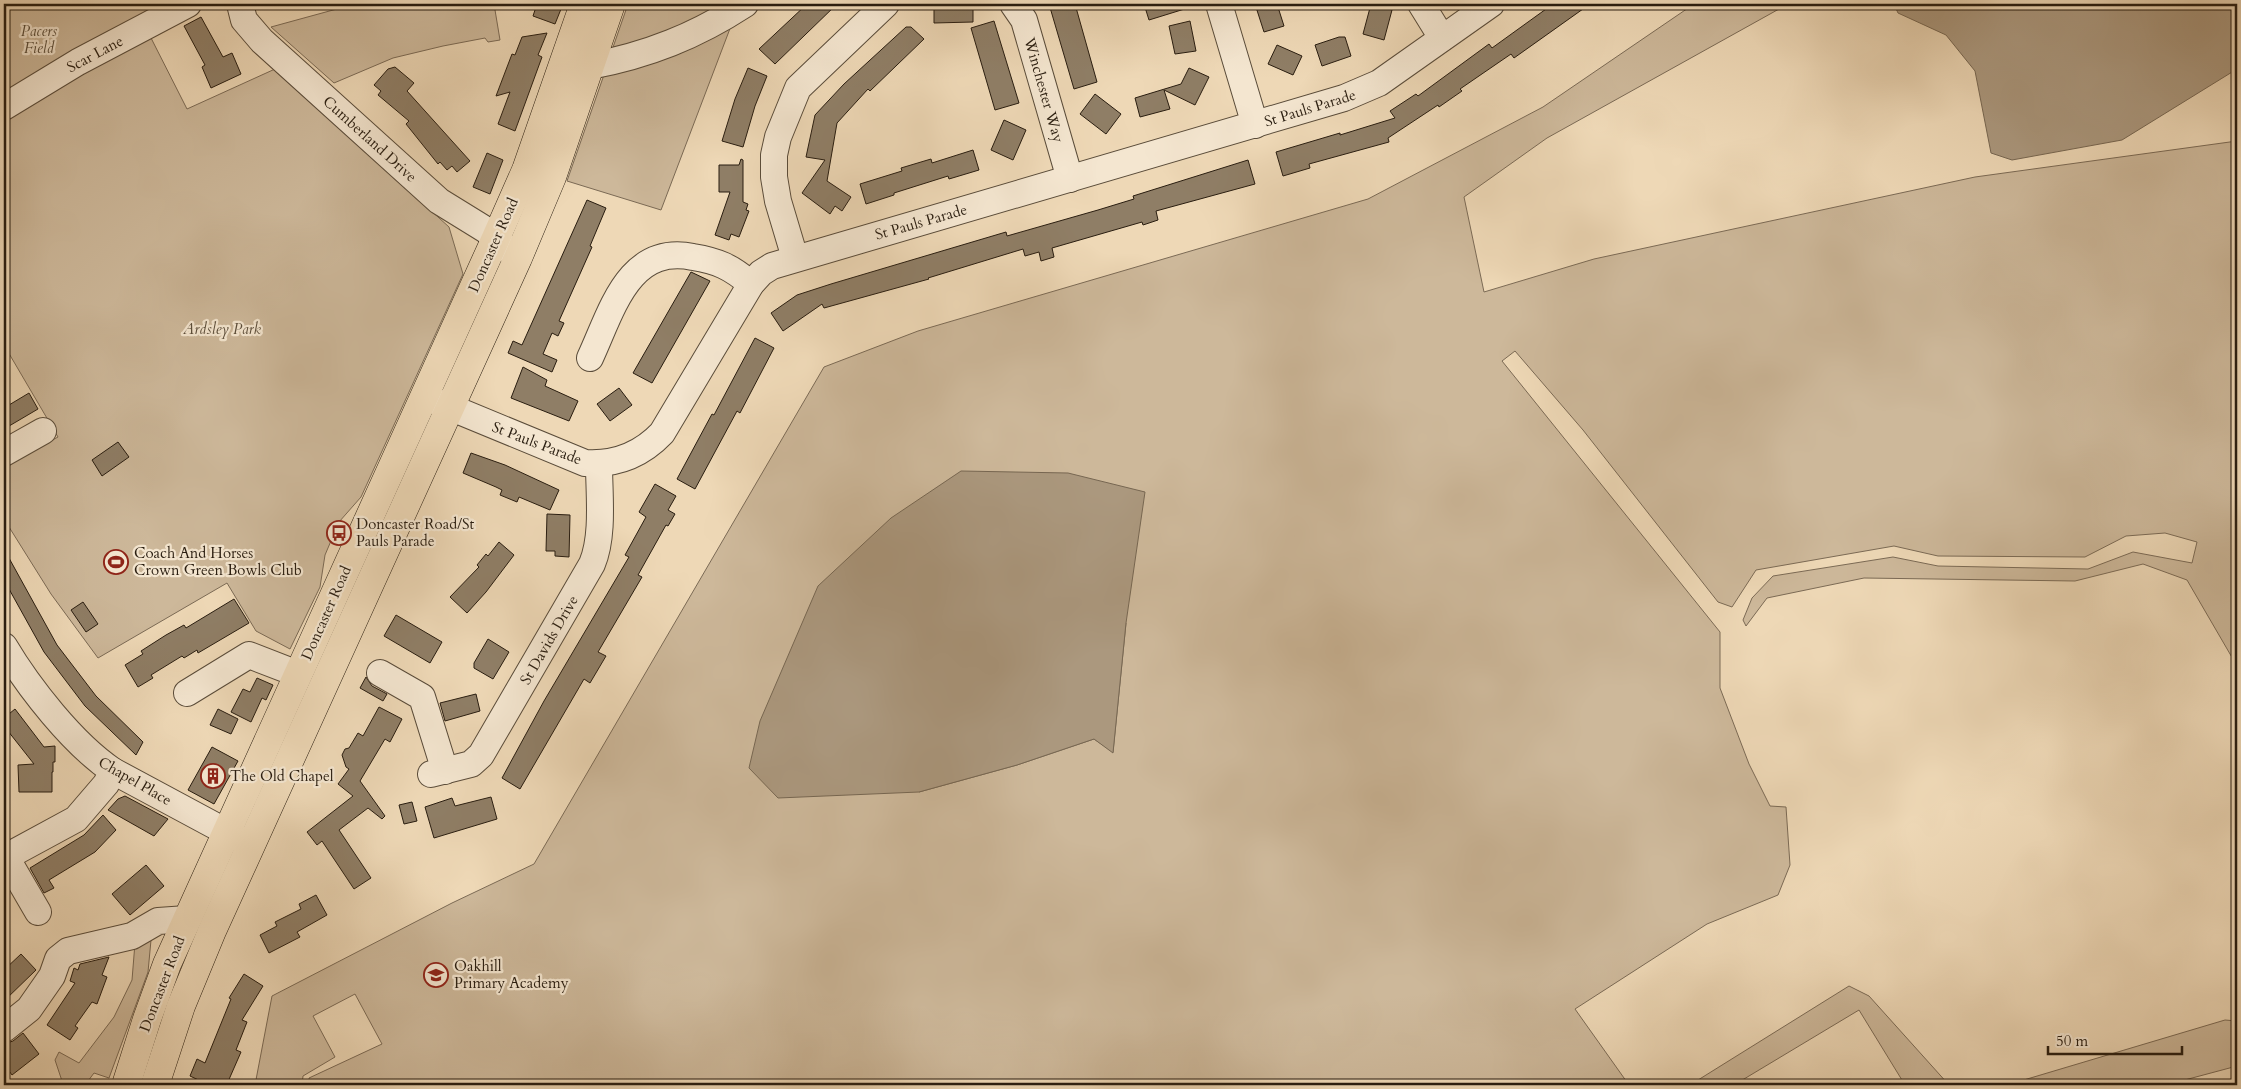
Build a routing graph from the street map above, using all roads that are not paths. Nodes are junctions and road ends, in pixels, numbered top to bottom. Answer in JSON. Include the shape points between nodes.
{"nodes":[{"id":1,"x":188,"y":4,"type":"edge"},
{"id":2,"x":240,"y":4,"type":"edge"},
{"id":3,"x":584,"y":4,"type":"edge"},
{"id":4,"x":611,"y":4,"type":"edge"},
{"id":5,"x":745,"y":4,"type":"edge"},
{"id":6,"x":886,"y":4,"type":"edge"},
{"id":7,"x":1013,"y":4,"type":"edge"},
{"id":8,"x":1220,"y":4,"type":"edge"},
{"id":9,"x":1421,"y":4,"type":"edge"},
{"id":10,"x":1491,"y":4,"type":"edge"},
{"id":11,"x":1442,"y":38,"type":"junction"},
{"id":12,"x":590,"y":66,"type":"junction"},
{"id":13,"x":4,"y":107,"type":"edge"},
{"id":14,"x":1255,"y":125,"type":"junction"},
{"id":15,"x":1070,"y":179,"type":"junction"},
{"id":16,"x":496,"y":238,"type":"junction"},
{"id":17,"x":518,"y":258,"type":"junction"},
{"id":18,"x":795,"y":258,"type":"junction"},
{"id":19,"x":750,"y":284,"type":"junction"},
{"id":20,"x":590,"y":358,"type":"dead end"},
{"id":21,"x":425,"y":397,"type":"junction"},
{"id":22,"x":451,"y":408,"type":"junction"},
{"id":23,"x":42,"y":432,"type":"dead end"},
{"id":24,"x":4,"y":453,"type":"edge"},
{"id":25,"x":599,"y":464,"type":"junction"},
{"id":26,"x":4,"y":646,"type":"edge"},
{"id":27,"x":380,"y":673,"type":"dead end"},
{"id":28,"x":298,"y":674,"type":"junction"},
{"id":29,"x":187,"y":693,"type":"dead end"},
{"id":30,"x":113,"y":771,"type":"junction"},
{"id":31,"x":239,"y":838,"type":"junction"},
{"id":32,"x":5,"y":858,"type":"edge"},
{"id":33,"x":38,"y":912,"type":"dead end"},
{"id":34,"x":187,"y":919,"type":"junction"},
{"id":35,"x":4,"y":1029,"type":"edge"},
{"id":36,"x":126,"y":1085,"type":"edge"},
{"id":37,"x":155,"y":1085,"type":"edge"}],
"edges":[{"from":1,"to":13,"type":"street","name":"Scar Lane","via":[[78,62]]},
{"from":2,"to":16,"type":"street","name":"Cumberland Drive","via":[[244,20],[262,41],[439,201]]},
{"from":3,"to":16,"type":"highway","name":"Doncaster Road","via":[[526,170]]},
{"from":4,"to":12,"type":"highway","name":"Doncaster Road"},
{"from":5,"to":12,"type":"street","via":[[718,22],[666,46]]},
{"from":6,"to":18,"type":"street","via":[[798,88],[778,137],[774,177]]},
{"from":7,"to":15,"type":"street","name":"Winchester Way","via":[[1024,20]]},
{"from":8,"to":14,"type":"street"},
{"from":9,"to":11,"type":"street"},
{"from":10,"to":11,"type":"street","name":"St Pauls Parade"},
{"from":11,"to":14,"type":"street","name":"St Pauls Parade","via":[[1361,92]]},
{"from":12,"to":17,"type":"highway","name":"Doncaster Road","via":[[552,177]]},
{"from":14,"to":15,"type":"street","name":"St Pauls Parade"},
{"from":15,"to":18,"type":"street","name":"St Pauls Parade"},
{"from":16,"to":17,"type":"street","name":"Cumberland Drive"},
{"from":16,"to":21,"type":"highway","name":"Doncaster Road"},
{"from":17,"to":22,"type":"highway","name":"Doncaster Road"},
{"from":18,"to":19,"type":"street","name":"St Pauls Parade","via":[[772,266]]},
{"from":19,"to":20,"type":"street","via":[[724,264],[686,255],[648,261],[625,286]]},
{"from":19,"to":25,"type":"street","name":"St Pauls Parade","via":[[662,433],[636,454]]},
{"from":21,"to":22,"type":"street","name":"St Pauls Parade"},
{"from":21,"to":28,"type":"highway","name":"Doncaster Road"},
{"from":22,"to":25,"type":"street","name":"St Pauls Parade","via":[[560,454],[585,463]]},
{"from":22,"to":31,"type":"highway","name":"Doncaster Road"},
{"from":23,"to":24,"type":"street"},
{"from":25,"to":27,"type":"street","name":"St Davids Drive","via":[[597,552],[499,711],[482,755],[471,764],[438,772],[422,697]]},
{"from":26,"to":30,"type":"street","name":"Chapel Place","via":[[42,701],[99,762]]},
{"from":28,"to":29,"type":"street","via":[[249,655]]},
{"from":28,"to":31,"type":"highway","name":"Doncaster Road"},
{"from":30,"to":31,"type":"street","name":"Chapel Place"},
{"from":30,"to":32,"type":"street","via":[[76,819]]},
{"from":31,"to":34,"type":"highway","name":"Doncaster Road"},
{"from":31,"to":37,"type":"highway","name":"Doncaster Road"},
{"from":32,"to":33,"type":"street"},
{"from":34,"to":35,"type":"street","via":[[158,921],[132,936],[68,951],[54,950],[52,976],[29,1010]]},
{"from":34,"to":36,"type":"highway","name":"Doncaster Road","via":[[146,1019]]}]}
